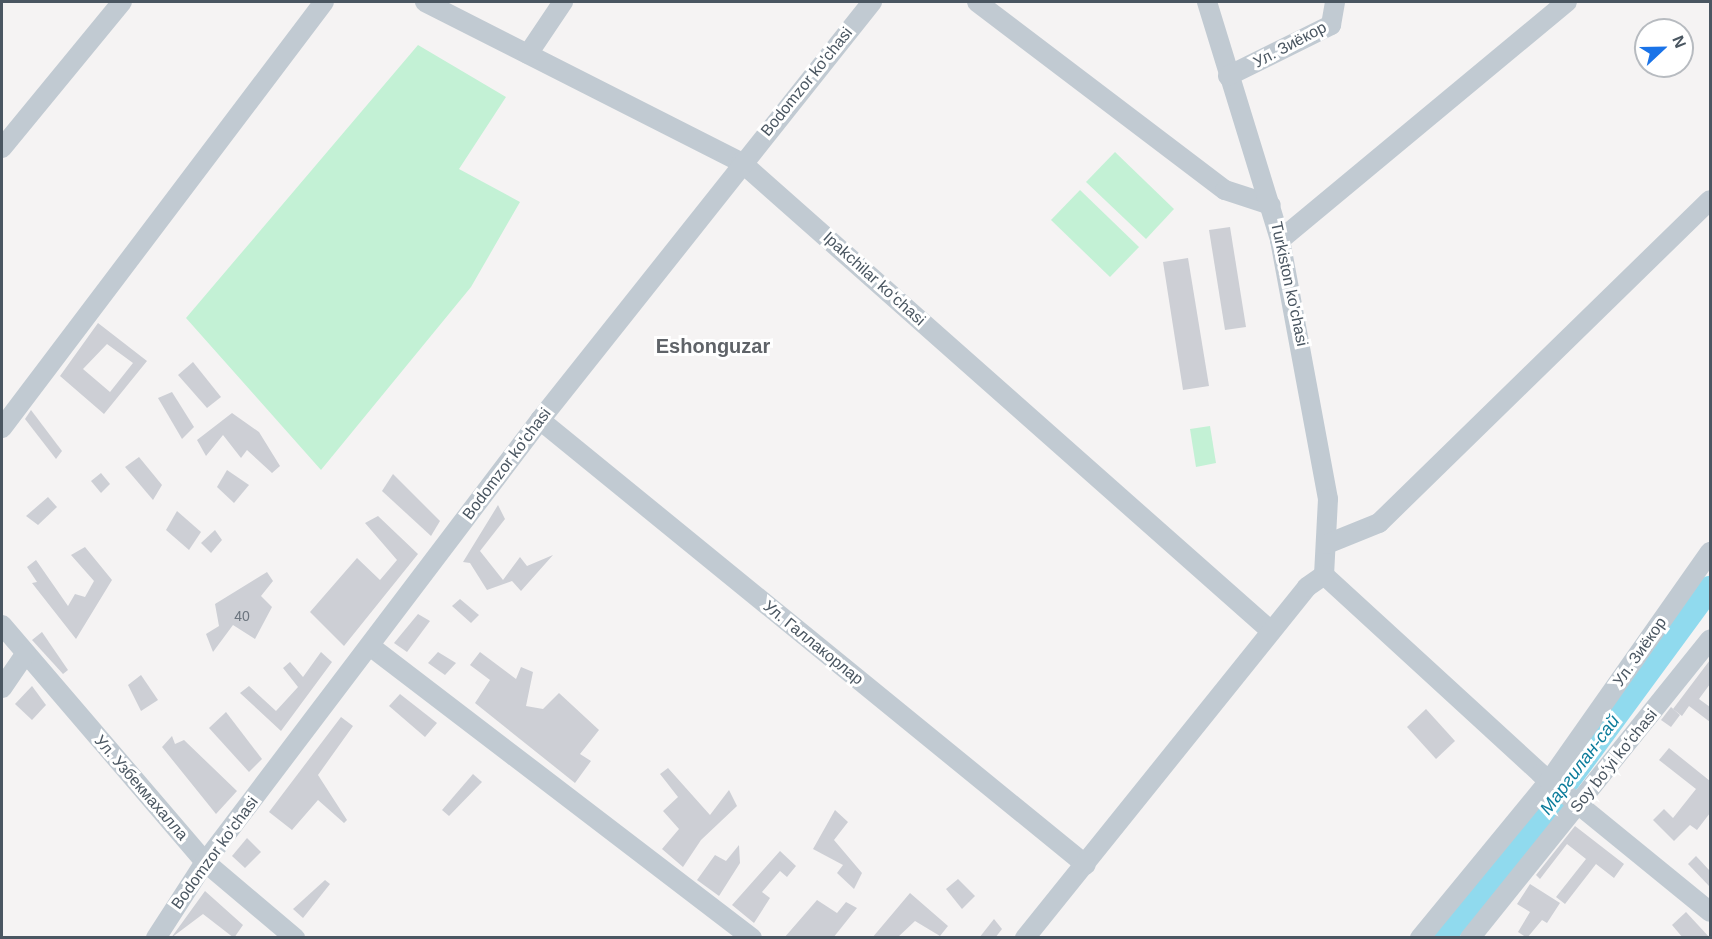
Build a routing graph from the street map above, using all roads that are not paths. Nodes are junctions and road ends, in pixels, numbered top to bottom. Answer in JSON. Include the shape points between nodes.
{"nodes":[{"id":1,"x":122,"y":2,"type":"edge"},
{"id":2,"x":324,"y":2,"type":"edge"},
{"id":3,"x":425,"y":2,"type":"edge"},
{"id":4,"x":563,"y":2,"type":"edge"},
{"id":5,"x":872,"y":2,"type":"edge"},
{"id":6,"x":977,"y":2,"type":"edge"},
{"id":7,"x":1207,"y":2,"type":"edge"},
{"id":8,"x":1335,"y":2,"type":"edge"},
{"id":9,"x":1567,"y":2,"type":"edge"},
{"id":10,"x":528,"y":54,"type":"junction"},
{"id":11,"x":1228,"y":76,"type":"junction"},
{"id":12,"x":2,"y":148,"type":"edge"},
{"id":13,"x":741,"y":162,"type":"junction"},
{"id":14,"x":1710,"y":200,"type":"edge"},
{"id":15,"x":1271,"y":205,"type":"junction"},
{"id":16,"x":1280,"y":240,"type":"junction"},
{"id":17,"x":540,"y":420,"type":"junction"},
{"id":18,"x":2,"y":428,"type":"edge"},
{"id":19,"x":1327,"y":544,"type":"junction"},
{"id":20,"x":1710,"y":552,"type":"edge"},
{"id":21,"x":1324,"y":575,"type":"junction"},
{"id":22,"x":2,"y":625,"type":"edge"},
{"id":23,"x":1271,"y":631,"type":"junction"},
{"id":24,"x":1710,"y":639,"type":"edge"},
{"id":25,"x":370,"y":646,"type":"junction"},
{"id":26,"x":26,"y":653,"type":"junction"},
{"id":27,"x":2,"y":688,"type":"edge"},
{"id":28,"x":1545,"y":778,"type":"junction"},
{"id":29,"x":1579,"y":807,"type":"junction"},
{"id":30,"x":205,"y":862,"type":"junction"},
{"id":31,"x":1086,"y":865,"type":"junction"},
{"id":32,"x":1710,"y":912,"type":"edge"},
{"id":33,"x":156,"y":938,"type":"edge"},
{"id":34,"x":295,"y":938,"type":"edge"},
{"id":35,"x":752,"y":938,"type":"edge"},
{"id":36,"x":1025,"y":938,"type":"edge"},
{"id":37,"x":1420,"y":938,"type":"edge"},
{"id":38,"x":1470,"y":938,"type":"edge"}],
"edges":[{"from":1,"to":12,"type":"street"},
{"from":2,"to":18,"type":"street"},
{"from":3,"to":10,"type":"street","name":"Ipakchilar koʻchasi"},
{"from":4,"to":10,"type":"street"},
{"from":5,"to":13,"type":"street","name":"Bodomzor ko'chasi"},
{"from":6,"to":15,"type":"street","via":[[1225,190]]},
{"from":7,"to":11,"type":"street","name":"Turkiston ko'chasi"},
{"from":8,"to":11,"type":"street","name":"Ул. Зиёкор","via":[[1331,25]]},
{"from":9,"to":16,"type":"street"},
{"from":10,"to":13,"type":"street","name":"Ipakchilar koʻchasi"},
{"from":11,"to":15,"type":"street","name":"Turkiston ko'chasi"},
{"from":13,"to":17,"type":"street","name":"Bodomzor ko'chasi"},
{"from":13,"to":23,"type":"street","name":"Ipakchilar koʻchasi"},
{"from":14,"to":19,"type":"street","via":[[1379,523]]},
{"from":15,"to":16,"type":"street","name":"Turkiston ko'chasi"},
{"from":16,"to":19,"type":"street","name":"Turkiston ko'chasi","via":[[1326,488]]},
{"from":17,"to":25,"type":"street","name":"Bodomzor ko'chasi"},
{"from":17,"to":31,"type":"street","name":"Ул. Галлакорлар"},
{"from":19,"to":21,"type":"street","name":"Turkiston ko'chasi"},
{"from":20,"to":28,"type":"street","name":"Ул. Зиёкор"},
{"from":21,"to":23,"type":"street","via":[[1306,587]]},
{"from":21,"to":28,"type":"street"},
{"from":22,"to":26,"type":"street","name":"Ул. Узбекмахалла"},
{"from":23,"to":31,"type":"street"},
{"from":24,"to":29,"type":"street","name":"Soy boʻyi koʻchasi"},
{"from":25,"to":30,"type":"street","name":"Bodomzor ko'chasi"},
{"from":25,"to":35,"type":"street"},
{"from":26,"to":27,"type":"street"},
{"from":26,"to":30,"type":"street","name":"Ул. Узбекмахалла"},
{"from":28,"to":29,"type":"street"},
{"from":28,"to":37,"type":"street","name":"Ул. Зиёкор"},
{"from":29,"to":32,"type":"street"},
{"from":29,"to":38,"type":"street","name":"Soy boʻyi koʻchasi"},
{"from":30,"to":33,"type":"street","name":"Bodomzor ko'chasi"},
{"from":30,"to":34,"type":"street","name":"Ул. Узбекмахалла"},
{"from":31,"to":36,"type":"street"}]}
